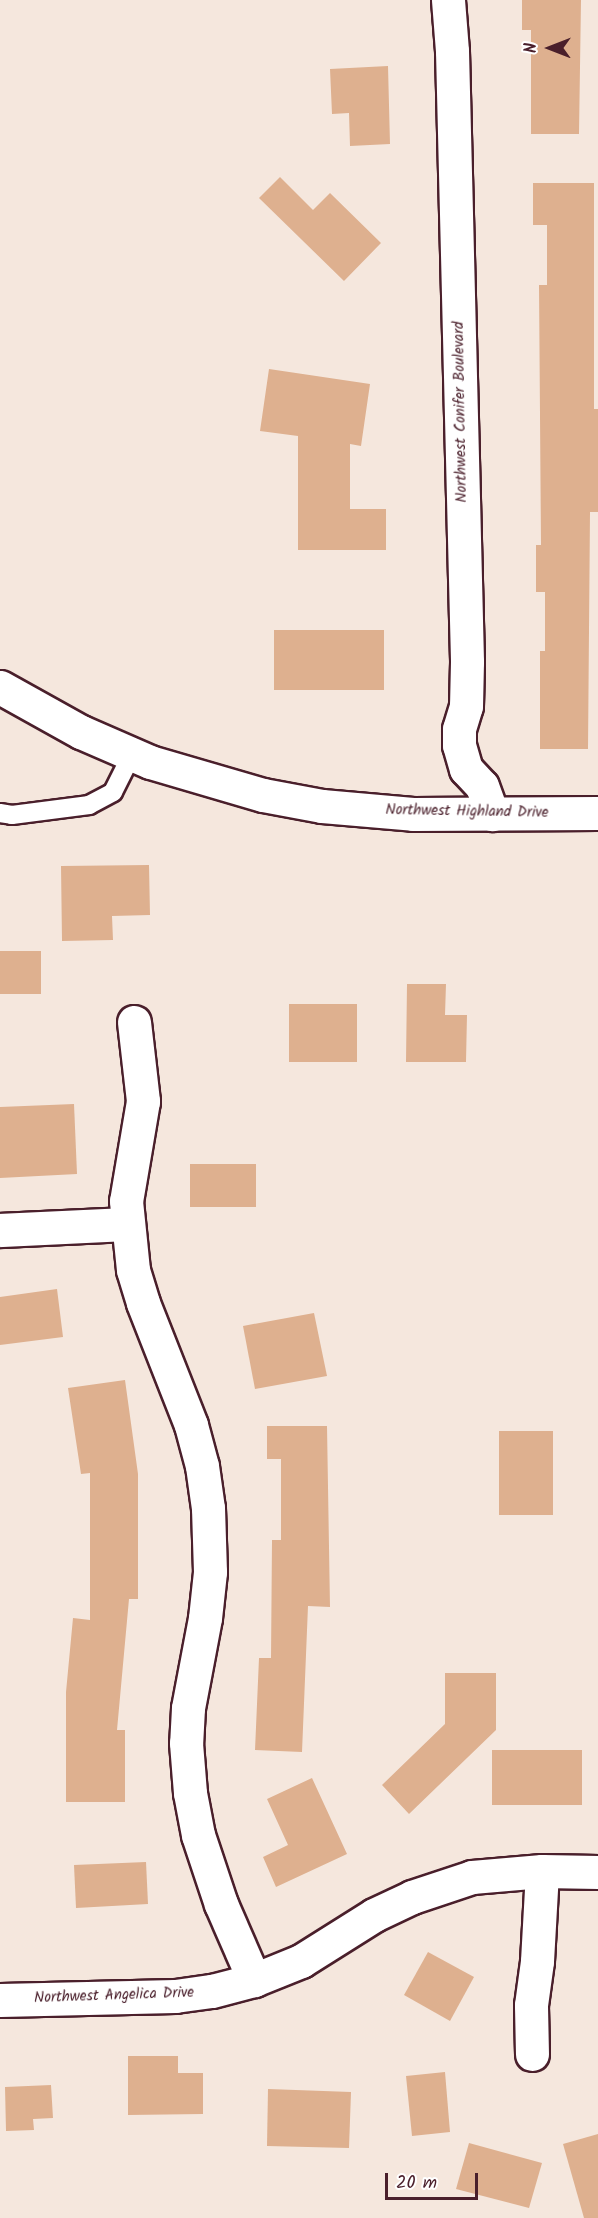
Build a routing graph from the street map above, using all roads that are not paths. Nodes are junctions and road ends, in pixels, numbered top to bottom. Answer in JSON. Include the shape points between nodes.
{"nodes":[{"id":1,"x":448,"y":0,"type":"edge"},
{"id":2,"x":0,"y":687,"type":"edge"},
{"id":3,"x":132,"y":754,"type":"junction"},
{"id":4,"x":0,"y":813,"type":"edge"},
{"id":5,"x":598,"y":813,"type":"edge"},
{"id":6,"x":492,"y":814,"type":"junction"},
{"id":7,"x":134,"y":1022,"type":"dead end"},
{"id":8,"x":126,"y":1224,"type":"junction"},
{"id":9,"x":0,"y":1230,"type":"edge"},
{"id":10,"x":542,"y":1872,"type":"junction"},
{"id":11,"x":598,"y":1872,"type":"edge"},
{"id":12,"x":254,"y":1980,"type":"junction"},
{"id":13,"x":0,"y":2000,"type":"edge"},
{"id":14,"x":532,"y":2054,"type":"dead end"}],
"edges":[{"from":1,"to":6,"type":"street","name":"Northwest Conifer Boulevard","via":[[466,706],[459,745],[466,769],[482,786]]},
{"from":2,"to":3,"type":"street","name":"Northwest Highland Drive","via":[[81,732]]},
{"from":3,"to":4,"type":"lane","via":[[113,792],[89,805],[12,815]]},
{"from":3,"to":6,"type":"street","name":"Northwest Highland Drive","via":[[206,781],[322,806],[413,814]]},
{"from":5,"to":6,"type":"street","name":"Northwest Highland Drive"},
{"from":7,"to":8,"type":"street","via":[[143,1101],[126,1201]]},
{"from":8,"to":9,"type":"street"},
{"from":8,"to":12,"type":"street","via":[[143,1303],[191,1425],[202,1466],[210,1572],[188,1708],[190,1793],[198,1835],[221,1904]]},
{"from":10,"to":11,"type":"street","name":"Northwest Angelica Drive"},
{"from":10,"to":12,"type":"street","name":"Northwest Angelica Drive","via":[[472,1877],[412,1897],[301,1960]]},
{"from":10,"to":14,"type":"street","via":[[531,2005]]},
{"from":12,"to":13,"type":"street","name":"Northwest Angelica Drive","via":[[175,1996]]}]}
